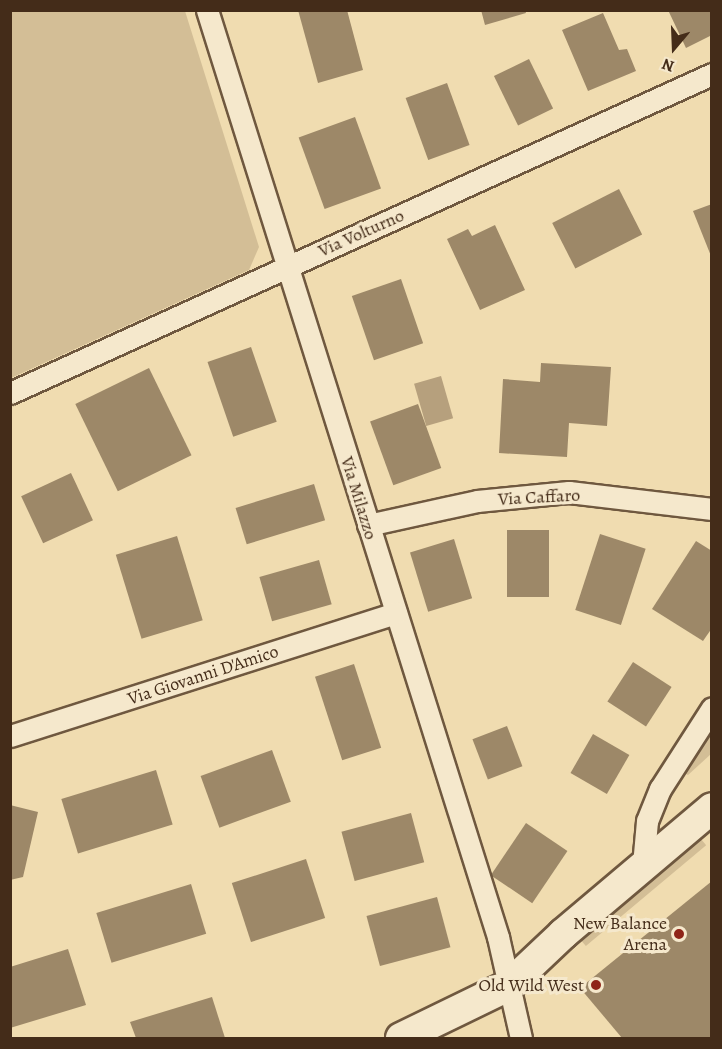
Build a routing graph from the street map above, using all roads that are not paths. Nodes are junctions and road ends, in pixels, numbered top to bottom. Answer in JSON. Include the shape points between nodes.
{"nodes":[{"id":1,"x":207,"y":10,"type":"edge"},
{"id":2,"x":711,"y":74,"type":"edge"},
{"id":3,"x":287,"y":266,"type":"junction"},
{"id":4,"x":10,"y":393,"type":"edge"},
{"id":5,"x":711,"y":509,"type":"edge"},
{"id":6,"x":368,"y":525,"type":"junction"},
{"id":7,"x":396,"y":613,"type":"junction"},
{"id":8,"x":711,"y":708,"type":"edge"},
{"id":9,"x":10,"y":736,"type":"edge"},
{"id":10,"x":711,"y":808,"type":"edge"},
{"id":11,"x":643,"y":865,"type":"junction"},
{"id":12,"x":508,"y":986,"type":"junction"},
{"id":13,"x":402,"y":1038,"type":"edge"},
{"id":14,"x":521,"y":1038,"type":"edge"}],
"edges":[{"from":1,"to":3,"type":"street","name":"Via Milazzo"},
{"from":2,"to":3,"type":"street","name":"Via Volturno"},
{"from":3,"to":4,"type":"street","name":"Via Volturno"},
{"from":3,"to":6,"type":"street","name":"Via Milazzo"},
{"from":5,"to":6,"type":"street","name":"Via Caffaro","via":[[569,492],[477,501]]},
{"from":6,"to":7,"type":"street","name":"Via Milazzo"},
{"from":7,"to":9,"type":"street","name":"Via Giovanni D'Amico"},
{"from":7,"to":12,"type":"street","name":"Via Milazzo","via":[[498,937]]},
{"from":8,"to":11,"type":"street","via":[[660,789],[647,821]]},
{"from":10,"to":11,"type":"street"},
{"from":11,"to":12,"type":"street"},
{"from":12,"to":13,"type":"street"},
{"from":12,"to":14,"type":"street","name":"Via Milazzo"}]}
